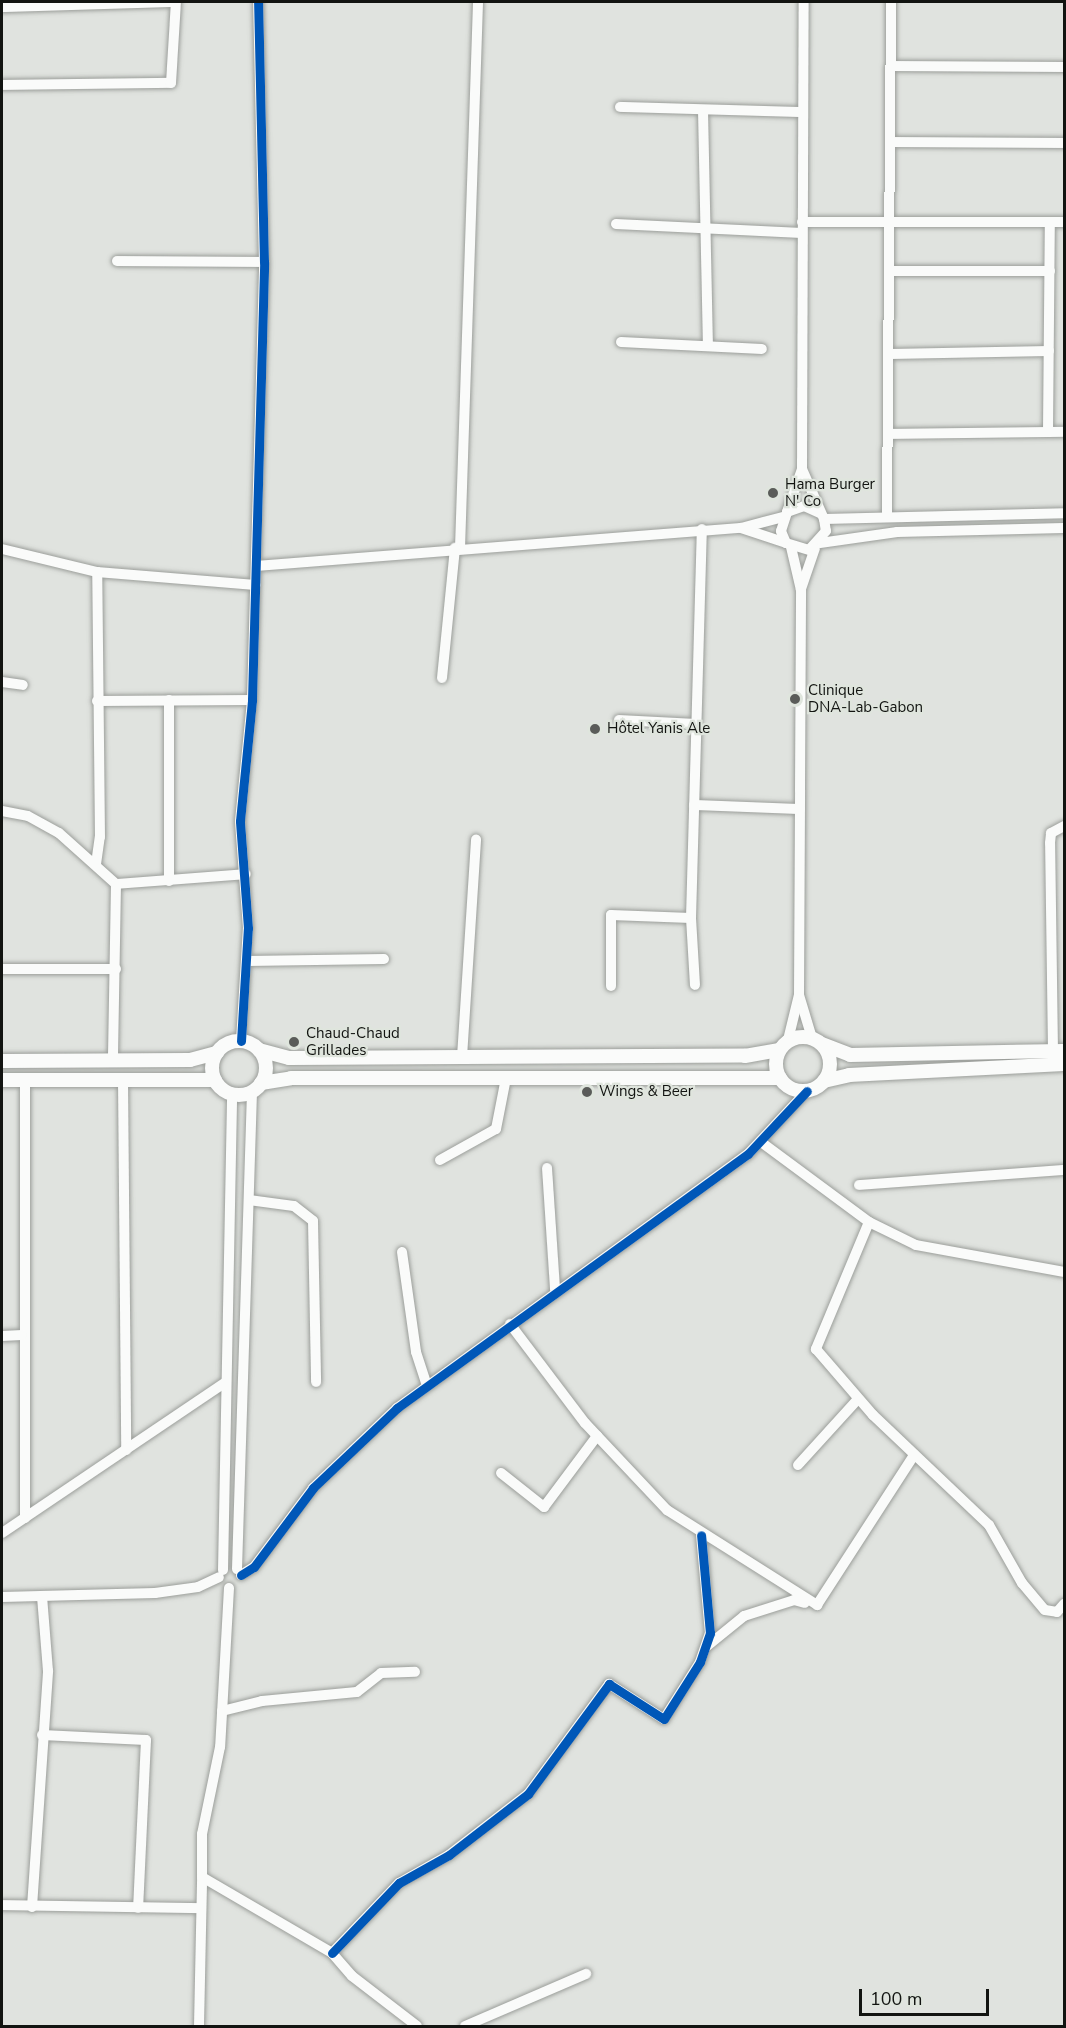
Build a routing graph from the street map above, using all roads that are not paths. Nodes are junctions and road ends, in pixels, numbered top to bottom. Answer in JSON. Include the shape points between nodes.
{"nodes":[{"id":1,"x":175,"y":2,"type":"edge"},
{"id":2,"x":258,"y":2,"type":"edge"},
{"id":3,"x":478,"y":2,"type":"edge"},
{"id":4,"x":804,"y":2,"type":"edge"},
{"id":5,"x":891,"y":2,"type":"edge"},
{"id":6,"x":2,"y":7,"type":"edge"},
{"id":7,"x":893,"y":66,"type":"junction"},
{"id":8,"x":1065,"y":67,"type":"edge"},
{"id":9,"x":2,"y":86,"type":"edge"},
{"id":10,"x":620,"y":107,"type":"dead end"},
{"id":11,"x":703,"y":110,"type":"junction"},
{"id":12,"x":803,"y":112,"type":"junction"},
{"id":13,"x":893,"y":142,"type":"junction"},
{"id":14,"x":1065,"y":143,"type":"edge"},
{"id":15,"x":892,"y":221,"type":"junction"},
{"id":16,"x":1050,"y":222,"type":"junction"},
{"id":17,"x":1065,"y":222,"type":"edge"},
{"id":18,"x":616,"y":224,"type":"dead end"},
{"id":19,"x":802,"y":227,"type":"junction"},
{"id":20,"x":705,"y":229,"type":"junction"},
{"id":21,"x":117,"y":261,"type":"dead end"},
{"id":22,"x":264,"y":262,"type":"junction"},
{"id":23,"x":891,"y":271,"type":"junction"},
{"id":24,"x":1050,"y":271,"type":"junction"},
{"id":25,"x":621,"y":342,"type":"dead end"},
{"id":26,"x":708,"y":345,"type":"junction"},
{"id":27,"x":762,"y":349,"type":"dead end"},
{"id":28,"x":1049,"y":351,"type":"junction"},
{"id":29,"x":890,"y":354,"type":"junction"},
{"id":30,"x":1048,"y":432,"type":"junction"},
{"id":31,"x":1065,"y":432,"type":"edge"},
{"id":32,"x":888,"y":434,"type":"junction"},
{"id":33,"x":802,"y":469,"type":"junction"},
{"id":34,"x":887,"y":513,"type":"junction"},
{"id":35,"x":1065,"y":513,"type":"edge"},
{"id":36,"x":785,"y":514,"type":"junction"},
{"id":37,"x":822,"y":516,"type":"junction"},
{"id":38,"x":741,"y":528,"type":"junction"},
{"id":39,"x":1065,"y":528,"type":"edge"},
{"id":40,"x":702,"y":529,"type":"junction"},
{"id":41,"x":788,"y":545,"type":"junction"},
{"id":42,"x":818,"y":546,"type":"junction"},
{"id":43,"x":457,"y":548,"type":"junction"},
{"id":44,"x":2,"y":549,"type":"edge"},
{"id":45,"x":256,"y":566,"type":"junction"},
{"id":46,"x":98,"y":572,"type":"junction"},
{"id":47,"x":255,"y":585,"type":"junction"},
{"id":48,"x":801,"y":590,"type":"junction"},
{"id":49,"x":442,"y":678,"type":"dead end"},
{"id":50,"x":2,"y":682,"type":"edge"},
{"id":51,"x":23,"y":685,"type":"dead end"},
{"id":52,"x":169,"y":700,"type":"junction"},
{"id":53,"x":252,"y":700,"type":"junction"},
{"id":54,"x":97,"y":701,"type":"junction"},
{"id":55,"x":619,"y":720,"type":"dead end"},
{"id":56,"x":696,"y":724,"type":"junction"},
{"id":57,"x":694,"y":805,"type":"junction"},
{"id":58,"x":800,"y":809,"type":"junction"},
{"id":59,"x":2,"y":811,"type":"edge"},
{"id":60,"x":1065,"y":826,"type":"edge"},
{"id":61,"x":476,"y":839,"type":"dead end"},
{"id":62,"x":96,"y":864,"type":"junction"},
{"id":63,"x":246,"y":874,"type":"junction"},
{"id":64,"x":169,"y":881,"type":"junction"},
{"id":65,"x":116,"y":884,"type":"junction"},
{"id":66,"x":691,"y":918,"type":"junction"},
{"id":67,"x":384,"y":959,"type":"dead end"},
{"id":68,"x":247,"y":961,"type":"junction"},
{"id":69,"x":2,"y":969,"type":"edge"},
{"id":70,"x":116,"y":969,"type":"junction"},
{"id":71,"x":1052,"y":977,"type":"junction"},
{"id":72,"x":1065,"y":977,"type":"edge"},
{"id":73,"x":695,"y":985,"type":"dead end"},
{"id":74,"x":612,"y":986,"type":"dead end"},
{"id":75,"x":799,"y":995,"type":"junction"},
{"id":76,"x":241,"y":1041,"type":"junction"},
{"id":77,"x":817,"y":1041,"type":"junction"},
{"id":78,"x":784,"y":1045,"type":"junction"},
{"id":79,"x":259,"y":1050,"type":"junction"},
{"id":80,"x":1059,"y":1051,"type":"edge"},
{"id":81,"x":217,"y":1053,"type":"junction"},
{"id":82,"x":462,"y":1057,"type":"junction"},
{"id":83,"x":113,"y":1060,"type":"junction"},
{"id":84,"x":2,"y":1061,"type":"edge"},
{"id":85,"x":1065,"y":1064,"type":"edge"},
{"id":86,"x":123,"y":1078,"type":"junction"},
{"id":87,"x":506,"y":1078,"type":"junction"},
{"id":88,"x":780,"y":1078,"type":"junction"},
{"id":89,"x":2,"y":1080,"type":"edge"},
{"id":90,"x":25,"y":1080,"type":"junction"},
{"id":91,"x":215,"y":1080,"type":"junction"},
{"id":92,"x":824,"y":1081,"type":"junction"},
{"id":93,"x":257,"y":1087,"type":"junction"},
{"id":94,"x":807,"y":1090,"type":"junction"},
{"id":95,"x":232,"y":1094,"type":"junction"},
{"id":96,"x":761,"y":1142,"type":"junction"},
{"id":97,"x":440,"y":1160,"type":"dead end"},
{"id":98,"x":547,"y":1168,"type":"dead end"},
{"id":99,"x":1065,"y":1170,"type":"edge"},
{"id":100,"x":859,"y":1185,"type":"dead end"},
{"id":101,"x":249,"y":1200,"type":"junction"},
{"id":102,"x":869,"y":1222,"type":"junction"},
{"id":103,"x":402,"y":1252,"type":"dead end"},
{"id":104,"x":1065,"y":1272,"type":"edge"},
{"id":105,"x":555,"y":1290,"type":"junction"},
{"id":106,"x":510,"y":1324,"type":"junction"},
{"id":107,"x":22,"y":1335,"type":"junction"},
{"id":108,"x":2,"y":1336,"type":"edge"},
{"id":109,"x":316,"y":1382,"type":"dead end"},
{"id":110,"x":224,"y":1383,"type":"junction"},
{"id":111,"x":427,"y":1385,"type":"junction"},
{"id":112,"x":858,"y":1399,"type":"junction"},
{"id":113,"x":597,"y":1436,"type":"junction"},
{"id":114,"x":126,"y":1450,"type":"junction"},
{"id":115,"x":914,"y":1455,"type":"junction"},
{"id":116,"x":798,"y":1465,"type":"dead end"},
{"id":117,"x":501,"y":1473,"type":"dead end"},
{"id":118,"x":25,"y":1518,"type":"junction"},
{"id":119,"x":2,"y":1533,"type":"edge"},
{"id":120,"x":701,"y":1535,"type":"junction"},
{"id":121,"x":239,"y":1572,"type":"junction"},
{"id":122,"x":221,"y":1574,"type":"junction"},
{"id":123,"x":229,"y":1588,"type":"junction"},
{"id":124,"x":42,"y":1596,"type":"junction"},
{"id":125,"x":2,"y":1597,"type":"edge"},
{"id":126,"x":1065,"y":1604,"type":"edge"},
{"id":127,"x":817,"y":1605,"type":"junction"},
{"id":128,"x":706,"y":1647,"type":"junction"},
{"id":129,"x":415,"y":1672,"type":"dead end"},
{"id":130,"x":222,"y":1711,"type":"junction"},
{"id":131,"x":42,"y":1735,"type":"junction"},
{"id":132,"x":202,"y":1877,"type":"junction"},
{"id":133,"x":2,"y":1905,"type":"edge"},
{"id":134,"x":32,"y":1907,"type":"junction"},
{"id":135,"x":138,"y":1908,"type":"junction"},
{"id":136,"x":201,"y":1908,"type":"junction"},
{"id":137,"x":332,"y":1953,"type":"junction"},
{"id":138,"x":586,"y":1974,"type":"dead end"},
{"id":139,"x":199,"y":2026,"type":"edge"},
{"id":140,"x":417,"y":2026,"type":"edge"},
{"id":141,"x":465,"y":2026,"type":"edge"}],
"edges":[{"from":1,"to":6,"type":"street"},
{"from":1,"to":9,"type":"street","via":[[171,83]]},
{"from":2,"to":22,"type":"street"},
{"from":3,"to":43,"type":"street"},
{"from":4,"to":12,"type":"street"},
{"from":5,"to":7,"type":"street"},
{"from":7,"to":8,"type":"street"},
{"from":7,"to":13,"type":"street"},
{"from":10,"to":11,"type":"street"},
{"from":11,"to":12,"type":"street"},
{"from":11,"to":20,"type":"street"},
{"from":12,"to":19,"type":"street"},
{"from":13,"to":14,"type":"street"},
{"from":13,"to":15,"type":"street"},
{"from":15,"to":16,"type":"street"},
{"from":15,"to":19,"type":"street"},
{"from":15,"to":23,"type":"street"},
{"from":16,"to":17,"type":"street"},
{"from":16,"to":24,"type":"street"},
{"from":18,"to":20,"type":"street"},
{"from":19,"to":20,"type":"street"},
{"from":19,"to":33,"type":"street"},
{"from":20,"to":26,"type":"street"},
{"from":21,"to":22,"type":"street"},
{"from":22,"to":45,"type":"street"},
{"from":23,"to":24,"type":"street"},
{"from":23,"to":29,"type":"street"},
{"from":24,"to":28,"type":"street"},
{"from":25,"to":26,"type":"street"},
{"from":26,"to":27,"type":"street"},
{"from":28,"to":29,"type":"street"},
{"from":28,"to":30,"type":"street"},
{"from":29,"to":32,"type":"street"},
{"from":30,"to":31,"type":"street"},
{"from":30,"to":32,"type":"street"},
{"from":32,"to":34,"type":"street"},
{"from":33,"to":36,"type":"street"},
{"from":33,"to":37,"type":"street"},
{"from":34,"to":35,"type":"street"},
{"from":34,"to":37,"type":"street"},
{"from":36,"to":37,"type":"street","via":[[804,506]]},
{"from":36,"to":38,"type":"street"},
{"from":36,"to":41,"type":"street"},
{"from":37,"to":42,"type":"street"},
{"from":38,"to":40,"type":"street"},
{"from":38,"to":41,"type":"street"},
{"from":39,"to":42,"type":"street","via":[[897,532]]},
{"from":40,"to":43,"type":"street"},
{"from":40,"to":56,"type":"street"},
{"from":41,"to":42,"type":"street"},
{"from":41,"to":48,"type":"street"},
{"from":42,"to":48,"type":"street"},
{"from":43,"to":45,"type":"street"},
{"from":43,"to":49,"type":"street"},
{"from":44,"to":46,"type":"street"},
{"from":45,"to":47,"type":"street"},
{"from":46,"to":47,"type":"street"},
{"from":46,"to":54,"type":"street"},
{"from":47,"to":53,"type":"street"},
{"from":48,"to":58,"type":"street"},
{"from":50,"to":51,"type":"street"},
{"from":52,"to":53,"type":"street"},
{"from":52,"to":54,"type":"street"},
{"from":52,"to":64,"type":"street"},
{"from":53,"to":63,"type":"street","via":[[240,822]]},
{"from":54,"to":62,"type":"street","via":[[100,837]]},
{"from":55,"to":56,"type":"street"},
{"from":56,"to":57,"type":"street"},
{"from":57,"to":58,"type":"street"},
{"from":57,"to":66,"type":"street"},
{"from":58,"to":75,"type":"street"},
{"from":59,"to":62,"type":"street","via":[[28,816],[59,833]]},
{"from":60,"to":71,"type":"street","via":[[1051,832],[1050,843]]},
{"from":61,"to":82,"type":"street"},
{"from":62,"to":65,"type":"street"},
{"from":63,"to":64,"type":"street"},
{"from":63,"to":68,"type":"street"},
{"from":64,"to":65,"type":"street"},
{"from":65,"to":70,"type":"street"},
{"from":66,"to":73,"type":"street"},
{"from":66,"to":74,"type":"street","via":[[612,915]]},
{"from":67,"to":68,"type":"street"},
{"from":68,"to":76,"type":"street"},
{"from":69,"to":70,"type":"street"},
{"from":70,"to":83,"type":"street"},
{"from":71,"to":72,"type":"street"},
{"from":71,"to":80,"type":"street"},
{"from":75,"to":77,"type":"street"},
{"from":75,"to":78,"type":"street"},
{"from":76,"to":79,"type":"main road"},
{"from":76,"to":81,"type":"main road"},
{"from":77,"to":78,"type":"main road"},
{"from":77,"to":80,"type":"main road","via":[[849,1055]]},
{"from":77,"to":92,"type":"main road","via":[[830,1064]]},
{"from":78,"to":82,"type":"main road","via":[[745,1056]]},
{"from":78,"to":88,"type":"main road"},
{"from":79,"to":82,"type":"main road","via":[[289,1058]]},
{"from":79,"to":93,"type":"main road","via":[[266,1066]]},
{"from":81,"to":83,"type":"main road","via":[[190,1060]]},
{"from":81,"to":91,"type":"main road"},
{"from":83,"to":84,"type":"main road"},
{"from":85,"to":92,"type":"main road","via":[[849,1075]]},
{"from":86,"to":90,"type":"main road"},
{"from":86,"to":91,"type":"main road"},
{"from":86,"to":114,"type":"street"},
{"from":87,"to":88,"type":"main road"},
{"from":87,"to":93,"type":"main road","via":[[291,1078]]},
{"from":87,"to":97,"type":"street","via":[[496,1129]]},
{"from":88,"to":94,"type":"main road","via":[[792,1089]]},
{"from":89,"to":90,"type":"main road"},
{"from":90,"to":107,"type":"street"},
{"from":91,"to":95,"type":"main road"},
{"from":92,"to":94,"type":"main road"},
{"from":93,"to":95,"type":"main road"},
{"from":93,"to":101,"type":"street"},
{"from":94,"to":96,"type":"street"},
{"from":95,"to":110,"type":"street"},
{"from":96,"to":102,"type":"street"},
{"from":96,"to":105,"type":"street"},
{"from":98,"to":105,"type":"street"},
{"from":99,"to":100,"type":"street"},
{"from":101,"to":109,"type":"street","via":[[294,1206],[313,1221]]},
{"from":101,"to":121,"type":"street"},
{"from":102,"to":104,"type":"street","via":[[916,1245]]},
{"from":102,"to":112,"type":"street","via":[[815,1345]]},
{"from":103,"to":111,"type":"street","via":[[416,1352]]},
{"from":105,"to":106,"type":"street"},
{"from":106,"to":111,"type":"street"},
{"from":106,"to":113,"type":"street"},
{"from":107,"to":108,"type":"street"},
{"from":107,"to":118,"type":"street"},
{"from":110,"to":114,"type":"street"},
{"from":110,"to":122,"type":"street"},
{"from":111,"to":121,"type":"street","via":[[345,1456]]},
{"from":112,"to":115,"type":"street"},
{"from":112,"to":116,"type":"street"},
{"from":113,"to":117,"type":"street","via":[[544,1508]]},
{"from":113,"to":120,"type":"street","via":[[667,1510]]},
{"from":114,"to":118,"type":"street"},
{"from":115,"to":126,"type":"street","via":[[989,1526],[1022,1583],[1045,1610],[1057,1612]]},
{"from":115,"to":127,"type":"street"},
{"from":118,"to":119,"type":"street"},
{"from":120,"to":127,"type":"street"},
{"from":120,"to":128,"type":"street","via":[[711,1618]]},
{"from":121,"to":122,"type":"street"},
{"from":121,"to":123,"type":"street","via":[[237,1586]]},
{"from":122,"to":123,"type":"street"},
{"from":122,"to":124,"type":"street","via":[[163,1592]]},
{"from":123,"to":130,"type":"street"},
{"from":124,"to":125,"type":"street"},
{"from":124,"to":131,"type":"street","via":[[48,1671]]},
{"from":127,"to":128,"type":"street","via":[[794,1600],[744,1616]]},
{"from":128,"to":137,"type":"street","via":[[663,1719],[609,1684],[528,1794],[457,1849],[399,1883]]},
{"from":129,"to":130,"type":"street","via":[[381,1673],[357,1692],[262,1701]]},
{"from":130,"to":132,"type":"street","via":[[215,1783],[202,1834]]},
{"from":131,"to":134,"type":"street"},
{"from":131,"to":135,"type":"street","via":[[146,1740]]},
{"from":132,"to":136,"type":"street"},
{"from":132,"to":137,"type":"street","via":[[272,1913]]},
{"from":133,"to":134,"type":"street"},
{"from":134,"to":135,"type":"street"},
{"from":135,"to":136,"type":"street"},
{"from":136,"to":139,"type":"street"},
{"from":137,"to":140,"type":"street","via":[[352,1976]]},
{"from":138,"to":141,"type":"street"}]}
